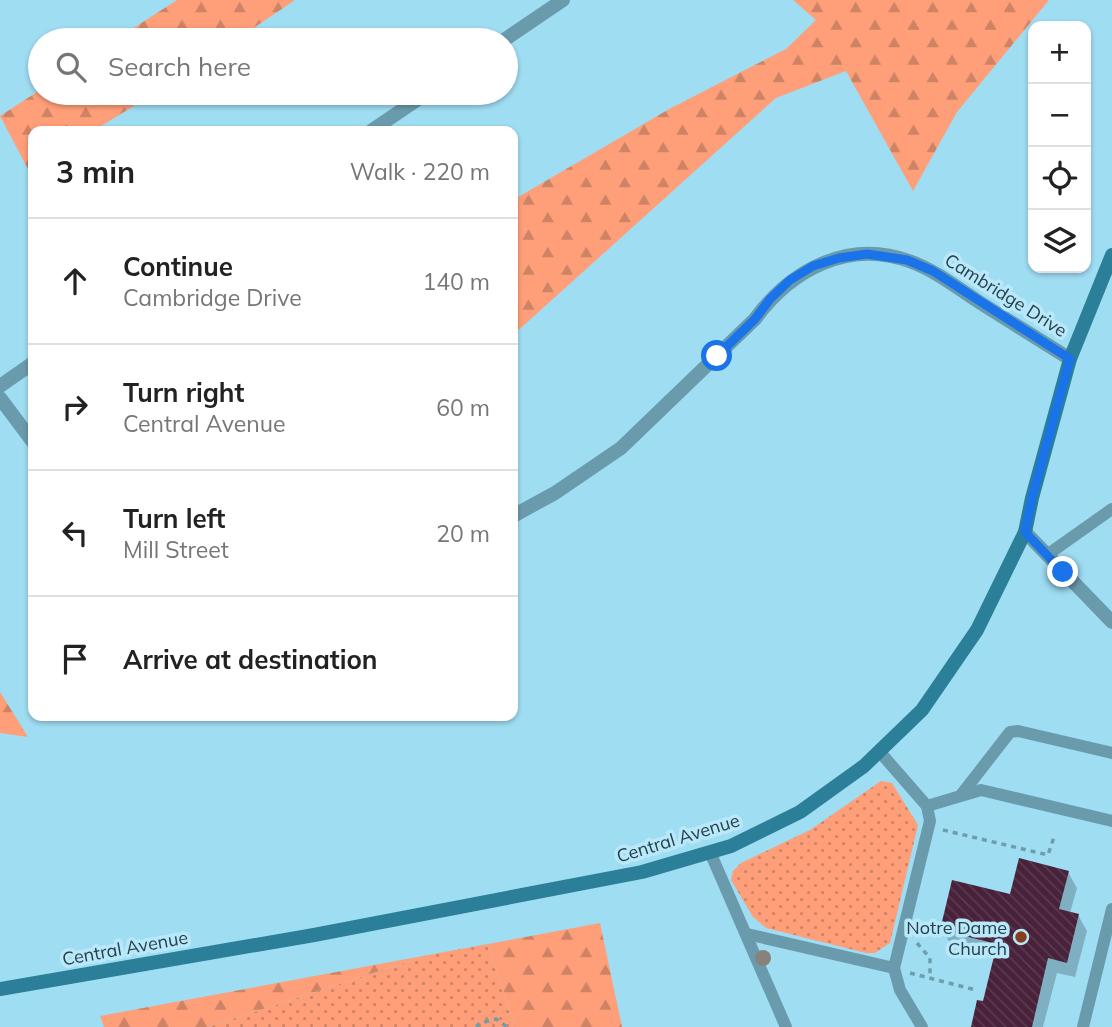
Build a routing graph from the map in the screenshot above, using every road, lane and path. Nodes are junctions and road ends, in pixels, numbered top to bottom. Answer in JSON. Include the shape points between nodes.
{"nodes":[{"id":1,"x":563,"y":0,"type":"edge"},
{"id":2,"x":518,"y":31,"type":"edge"},
{"id":3,"x":410,"y":105,"type":"edge"},
{"id":4,"x":378,"y":126,"type":"edge"},
{"id":5,"x":1112,"y":255,"type":"edge"},
{"id":6,"x":1070,"y":359,"type":"junction"},
{"id":7,"x":28,"y":366,"type":"edge"},
{"id":8,"x":0,"y":386,"type":"edge"},
{"id":9,"x":0,"y":398,"type":"edge"},
{"id":10,"x":28,"y":435,"type":"edge"},
{"id":11,"x":1112,"y":509,"type":"edge"},
{"id":12,"x":518,"y":513,"type":"edge"},
{"id":13,"x":1025,"y":532,"type":"junction"},
{"id":14,"x":1047,"y":555,"type":"junction"},
{"id":15,"x":1112,"y":622,"type":"edge"},
{"id":16,"x":879,"y":751,"type":"junction"},
{"id":17,"x":1112,"y":753,"type":"edge"},
{"id":18,"x":961,"y":795,"type":"junction"},
{"id":19,"x":927,"y":806,"type":"junction"},
{"id":20,"x":1112,"y":821,"type":"edge"},
{"id":21,"x":1054,"y":837,"type":"dead end"},
{"id":22,"x":940,"y":841,"type":"dead end"},
{"id":23,"x":710,"y":852,"type":"junction"},
{"id":24,"x":1112,"y":909,"type":"edge"},
{"id":25,"x":747,"y":934,"type":"junction"},
{"id":26,"x":913,"y":951,"type":"dead end"},
{"id":27,"x":894,"y":968,"type":"junction"},
{"id":28,"x":930,"y":978,"type":"junction"},
{"id":29,"x":0,"y":989,"type":"edge"},
{"id":30,"x":976,"y":990,"type":"dead end"},
{"id":31,"x":476,"y":1027,"type":"edge"},
{"id":32,"x":508,"y":1027,"type":"edge"},
{"id":33,"x":786,"y":1027,"type":"edge"},
{"id":34,"x":922,"y":1027,"type":"edge"},
{"id":35,"x":1083,"y":1027,"type":"edge"}],
"edges":[{"from":1,"to":2,"type":"street"},
{"from":3,"to":4,"type":"street"},
{"from":5,"to":6,"type":"main road","name":"Central Avenue"},
{"from":6,"to":12,"type":"street","name":"Cambridge Drive","via":[[933,271],[880,255],[839,258],[790,280],[621,449]]},
{"from":6,"to":13,"type":"main road","name":"Central Avenue"},
{"from":7,"to":8,"type":"street"},
{"from":9,"to":10,"type":"street"},
{"from":11,"to":14,"type":"lane"},
{"from":13,"to":14,"type":"street"},
{"from":13,"to":16,"type":"main road","name":"Central Avenue","via":[[977,630],[922,710]]},
{"from":14,"to":15,"type":"street"},
{"from":16,"to":19,"type":"lane"},
{"from":16,"to":23,"type":"main road","name":"Central Avenue","via":[[800,812]]},
{"from":17,"to":18,"type":"lane","via":[[1010,732]]},
{"from":18,"to":19,"type":"lane"},
{"from":18,"to":20,"type":"lane","via":[[981,790]]},
{"from":19,"to":27,"type":"lane","via":[[930,821]]},
{"from":21,"to":22,"type":"path","via":[[1048,855],[943,829]]},
{"from":23,"to":25,"type":"lane"},
{"from":23,"to":29,"type":"main road","name":"Central Avenue","via":[[642,872]]},
{"from":24,"to":35,"type":"lane"},
{"from":25,"to":27,"type":"lane"},
{"from":25,"to":33,"type":"lane"},
{"from":26,"to":28,"type":"path","via":[[915,941],[930,958]]},
{"from":27,"to":28,"type":"path"},
{"from":27,"to":34,"type":"lane","via":[[900,990]]},
{"from":28,"to":30,"type":"path"},
{"from":31,"to":32,"type":"path","via":[[496,1019]]}]}
